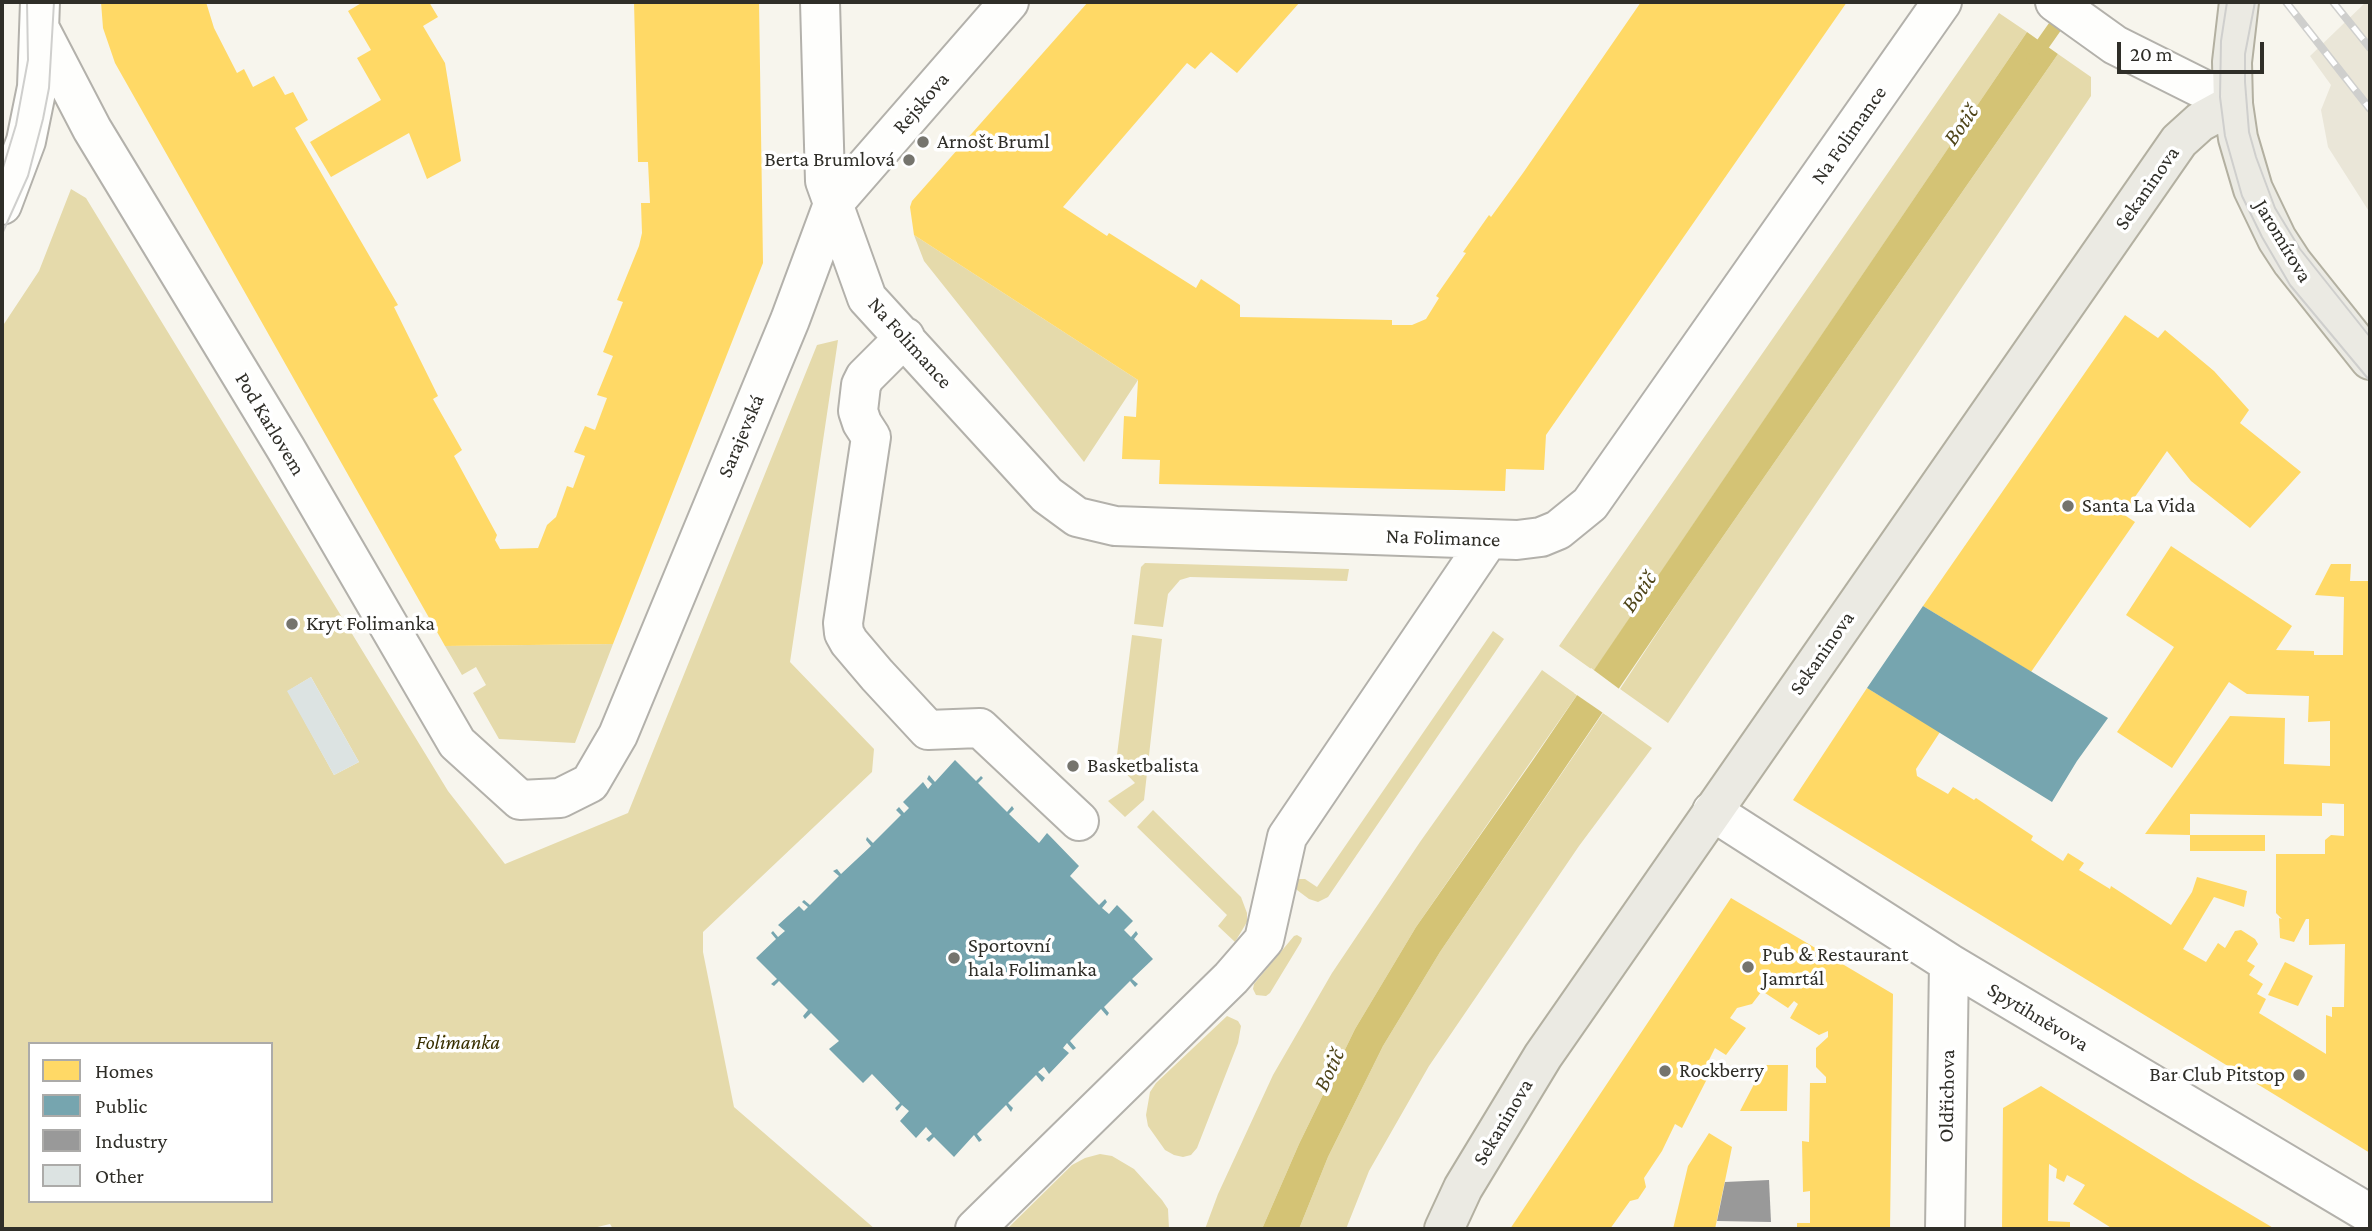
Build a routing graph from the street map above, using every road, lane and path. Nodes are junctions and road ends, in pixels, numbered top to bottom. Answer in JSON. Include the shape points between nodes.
{"nodes":[{"id":1,"x":820,"y":2,"type":"edge"},
{"id":2,"x":1009,"y":2,"type":"edge"},
{"id":3,"x":1942,"y":2,"type":"edge"},
{"id":4,"x":2055,"y":2,"type":"edge"},
{"id":5,"x":2239,"y":2,"type":"edge"},
{"id":6,"x":40,"y":17,"type":"edge"},
{"id":7,"x":2233,"y":104,"type":"junction"},
{"id":8,"x":833,"y":204,"type":"junction"},
{"id":9,"x":2,"y":205,"type":"edge"},
{"id":10,"x":905,"y":337,"type":"junction"},
{"id":11,"x":2370,"y":360,"type":"edge"},
{"id":12,"x":1488,"y":540,"type":"junction"},
{"id":13,"x":520,"y":800,"type":"joint"},
{"id":14,"x":1712,"y":811,"type":"junction"},
{"id":15,"x":1079,"y":821,"type":"dead end"},
{"id":16,"x":1949,"y":963,"type":"junction"},
{"id":17,"x":2370,"y":1214,"type":"edge"},
{"id":18,"x":975,"y":1229,"type":"edge"},
{"id":19,"x":1444,"y":1229,"type":"edge"},
{"id":20,"x":1945,"y":1229,"type":"edge"}],
"edges":[{"from":1,"to":8,"type":"street","via":[[825,181]]},
{"from":2,"to":8,"type":"street","name":"Rejskova"},
{"from":3,"to":12,"type":"street","name":"Na Folimance","via":[[1590,504],[1558,530],[1541,537]]},
{"from":4,"to":7,"type":"street","via":[[2115,45]]},
{"from":5,"to":7,"type":"main road","name":"Jaromírova"},
{"from":6,"to":9,"type":"street","via":[[37,87],[15,175]]},
{"from":6,"to":13,"type":"street","name":"Pod Karlovem","via":[[92,129],[457,743]]},
{"from":7,"to":11,"type":"main road","name":"Jaromírova","via":[[2253,189],[2277,239]]},
{"from":7,"to":14,"type":"main road","name":"Sekaninova","via":[[2200,122],[2179,141]]},
{"from":8,"to":10,"type":"street","name":"Na Folimance","via":[[867,298]]},
{"from":8,"to":13,"type":"street","name":"Sarajevská","via":[[790,320],[618,734],[590,783],[560,797]]},
{"from":10,"to":12,"type":"street","name":"Na Folimance","via":[[1047,495],[1077,517],[1115,526]]},
{"from":10,"to":15,"type":"street","via":[[861,386],[858,411],[871,437],[844,633],[928,730],[980,728]]},
{"from":12,"to":18,"type":"street","via":[[1287,837],[1264,940],[1231,978]]},
{"from":14,"to":16,"type":"street","name":"Spytihněvova"},
{"from":14,"to":19,"type":"main road","name":"Sekaninova","via":[[1544,1056],[1463,1188]]},
{"from":16,"to":17,"type":"street","name":"Spytihněvova"},
{"from":16,"to":20,"type":"street","name":"Oldřichova"}]}
